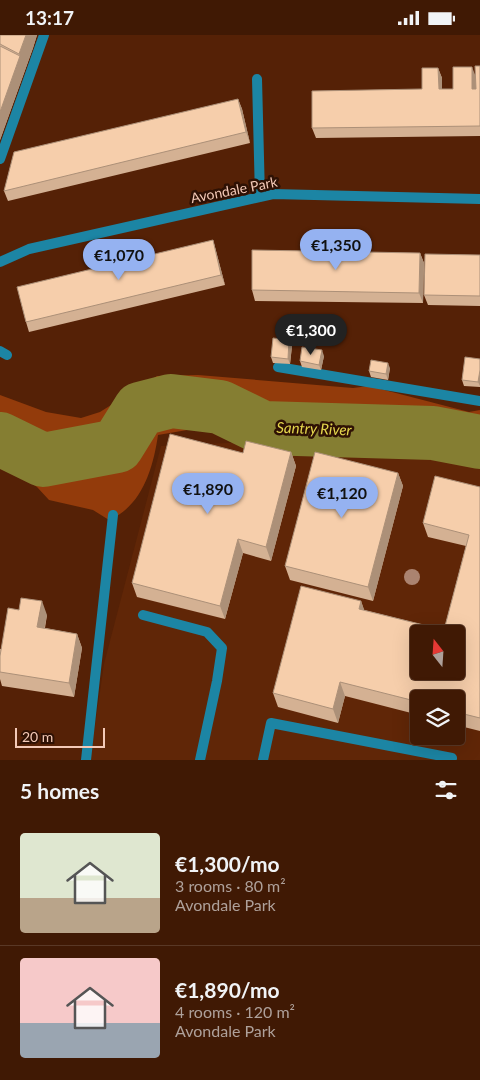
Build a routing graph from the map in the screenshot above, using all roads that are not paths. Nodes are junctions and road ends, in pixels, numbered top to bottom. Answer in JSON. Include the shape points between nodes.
{"nodes":[{"id":1,"x":44,"y":35,"type":"edge"},
{"id":2,"x":257,"y":79,"type":"dead end"},
{"id":3,"x":0,"y":159,"type":"edge"},
{"id":4,"x":260,"y":197,"type":"junction"},
{"id":5,"x":480,"y":199,"type":"edge"},
{"id":6,"x":0,"y":262,"type":"edge"},
{"id":7,"x":278,"y":367,"type":"edge"},
{"id":8,"x":480,"y":401,"type":"edge"},
{"id":9,"x":113,"y":515,"type":"dead end"},
{"id":10,"x":143,"y":615,"type":"dead end"},
{"id":11,"x":452,"y":758,"type":"dead end"},
{"id":12,"x":86,"y":760,"type":"edge"},
{"id":13,"x":200,"y":760,"type":"edge"},
{"id":14,"x":263,"y":760,"type":"edge"}],
"edges":[{"from":1,"to":3,"type":"street"},
{"from":2,"to":4,"type":"street"},
{"from":4,"to":5,"type":"street","name":"Avondale Park","via":[[273,194]]},
{"from":4,"to":6,"type":"street","name":"Avondale Park","via":[[29,249]]},
{"from":7,"to":8,"type":"street"},
{"from":9,"to":12,"type":"street"},
{"from":10,"to":13,"type":"street","via":[[208,632],[222,648]]},
{"from":11,"to":14,"type":"street","via":[[271,723]]}]}
